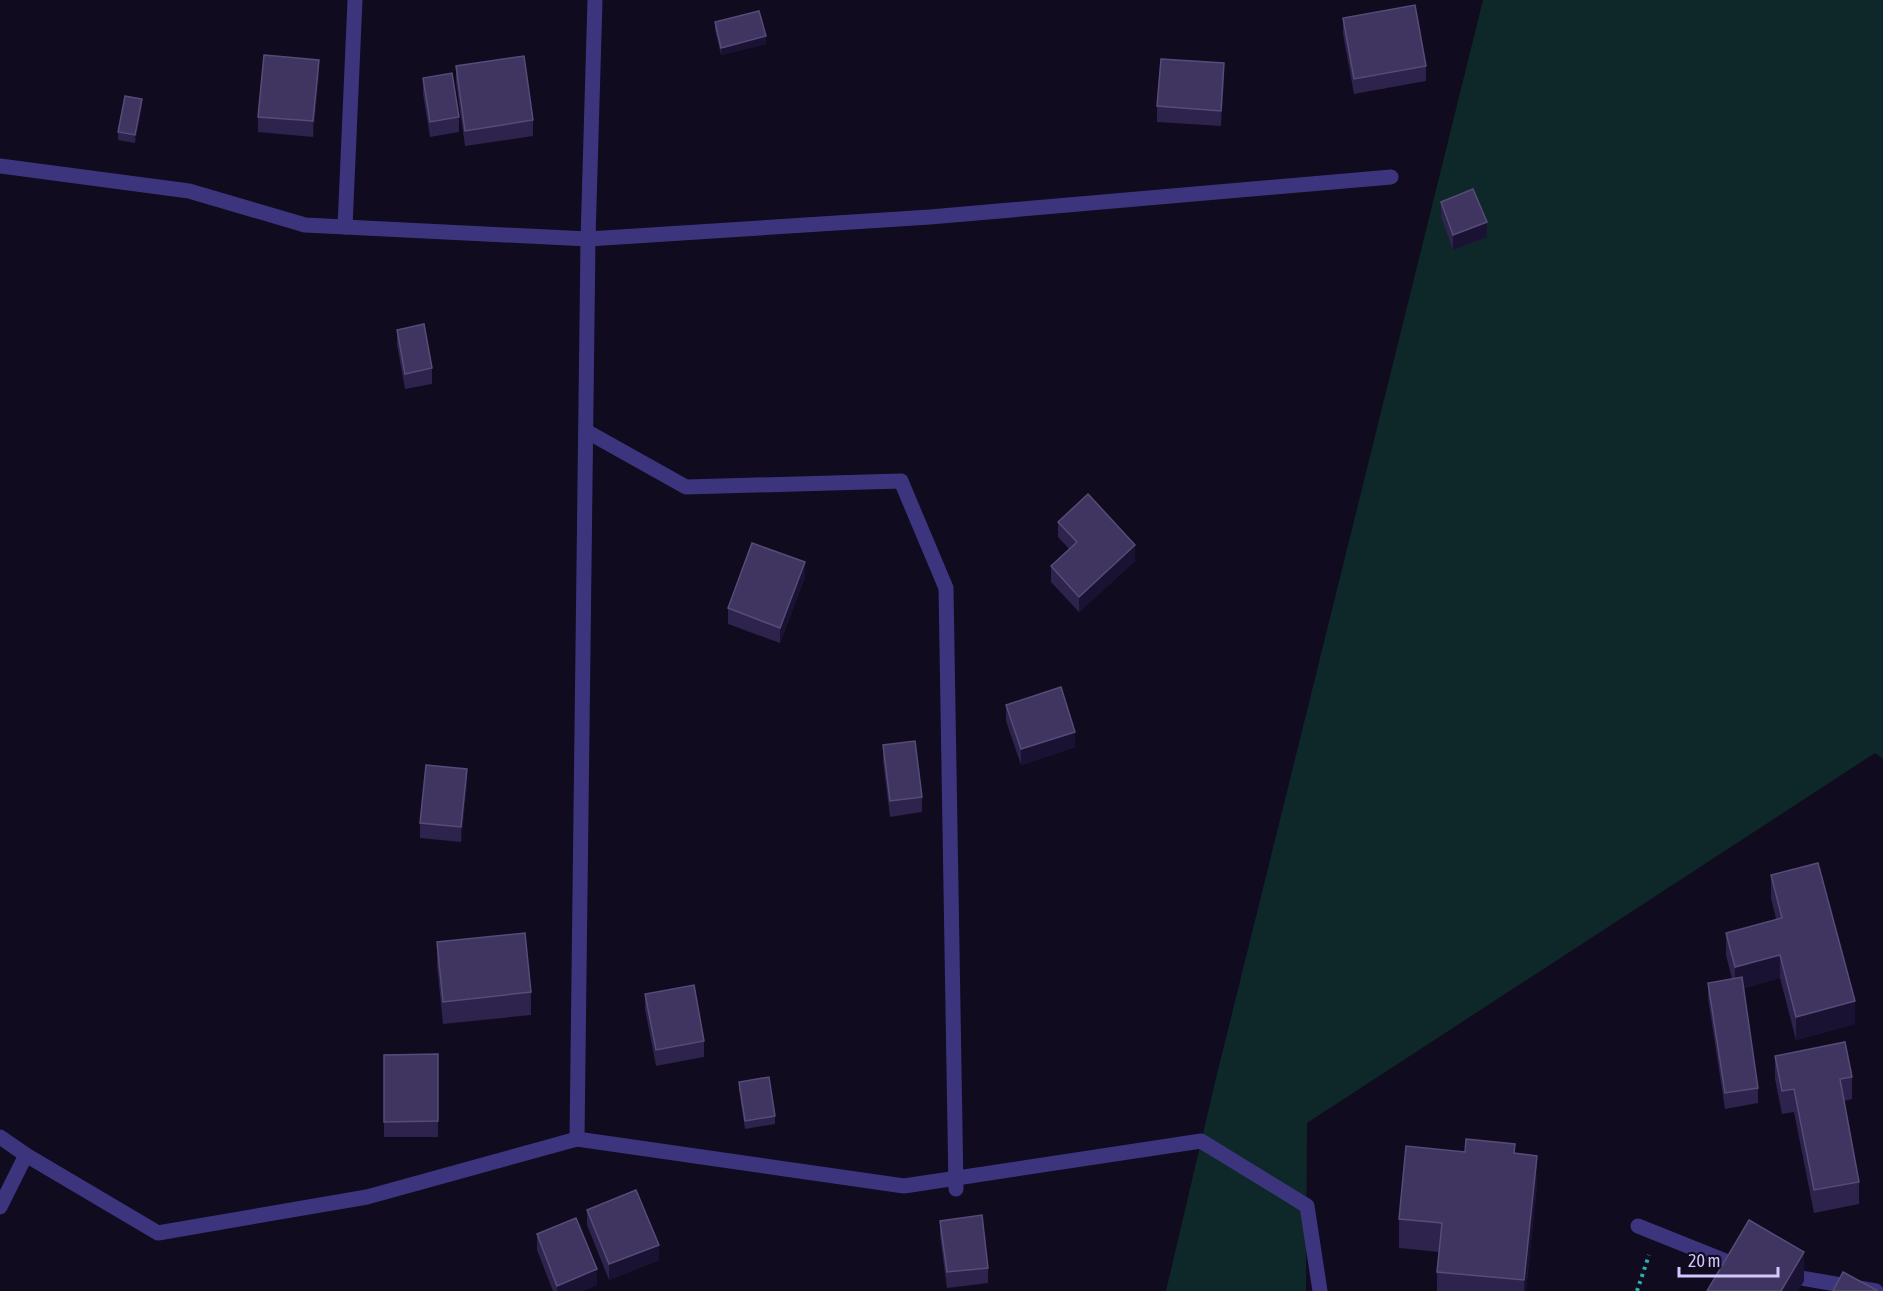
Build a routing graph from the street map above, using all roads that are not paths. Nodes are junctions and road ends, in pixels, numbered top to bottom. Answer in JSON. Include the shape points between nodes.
{"nodes":[{"id":1,"x":354,"y":0,"type":"edge"},
{"id":2,"x":595,"y":0,"type":"edge"},
{"id":3,"x":0,"y":166,"type":"edge"},
{"id":4,"x":1391,"y":177,"type":"dead end"},
{"id":5,"x":345,"y":227,"type":"junction"},
{"id":6,"x":588,"y":239,"type":"junction"},
{"id":7,"x":586,"y":431,"type":"junction"},
{"id":8,"x":0,"y":1137,"type":"edge"},
{"id":9,"x":577,"y":1139,"type":"junction"},
{"id":10,"x":26,"y":1155,"type":"junction"},
{"id":11,"x":956,"y":1184,"type":"junction"},
{"id":12,"x":0,"y":1207,"type":"edge"},
{"id":13,"x":1638,"y":1226,"type":"dead end"},
{"id":14,"x":1320,"y":1291,"type":"edge"},
{"id":15,"x":1876,"y":1291,"type":"edge"}],
"edges":[{"from":1,"to":5,"type":"street"},
{"from":2,"to":6,"type":"street"},
{"from":3,"to":5,"type":"street","via":[[189,191],[305,225]]},
{"from":4,"to":6,"type":"street","via":[[930,217]]},
{"from":5,"to":6,"type":"street"},
{"from":6,"to":7,"type":"street"},
{"from":7,"to":9,"type":"street"},
{"from":7,"to":11,"type":"street","via":[[686,487],[901,482],[946,588]]},
{"from":8,"to":10,"type":"street"},
{"from":9,"to":10,"type":"street","via":[[367,1197],[158,1233]]},
{"from":9,"to":11,"type":"street","via":[[904,1186]]},
{"from":10,"to":12,"type":"street"},
{"from":11,"to":14,"type":"street","via":[[1202,1141],[1307,1206]]},
{"from":13,"to":15,"type":"street","via":[[1736,1267]]}]}
